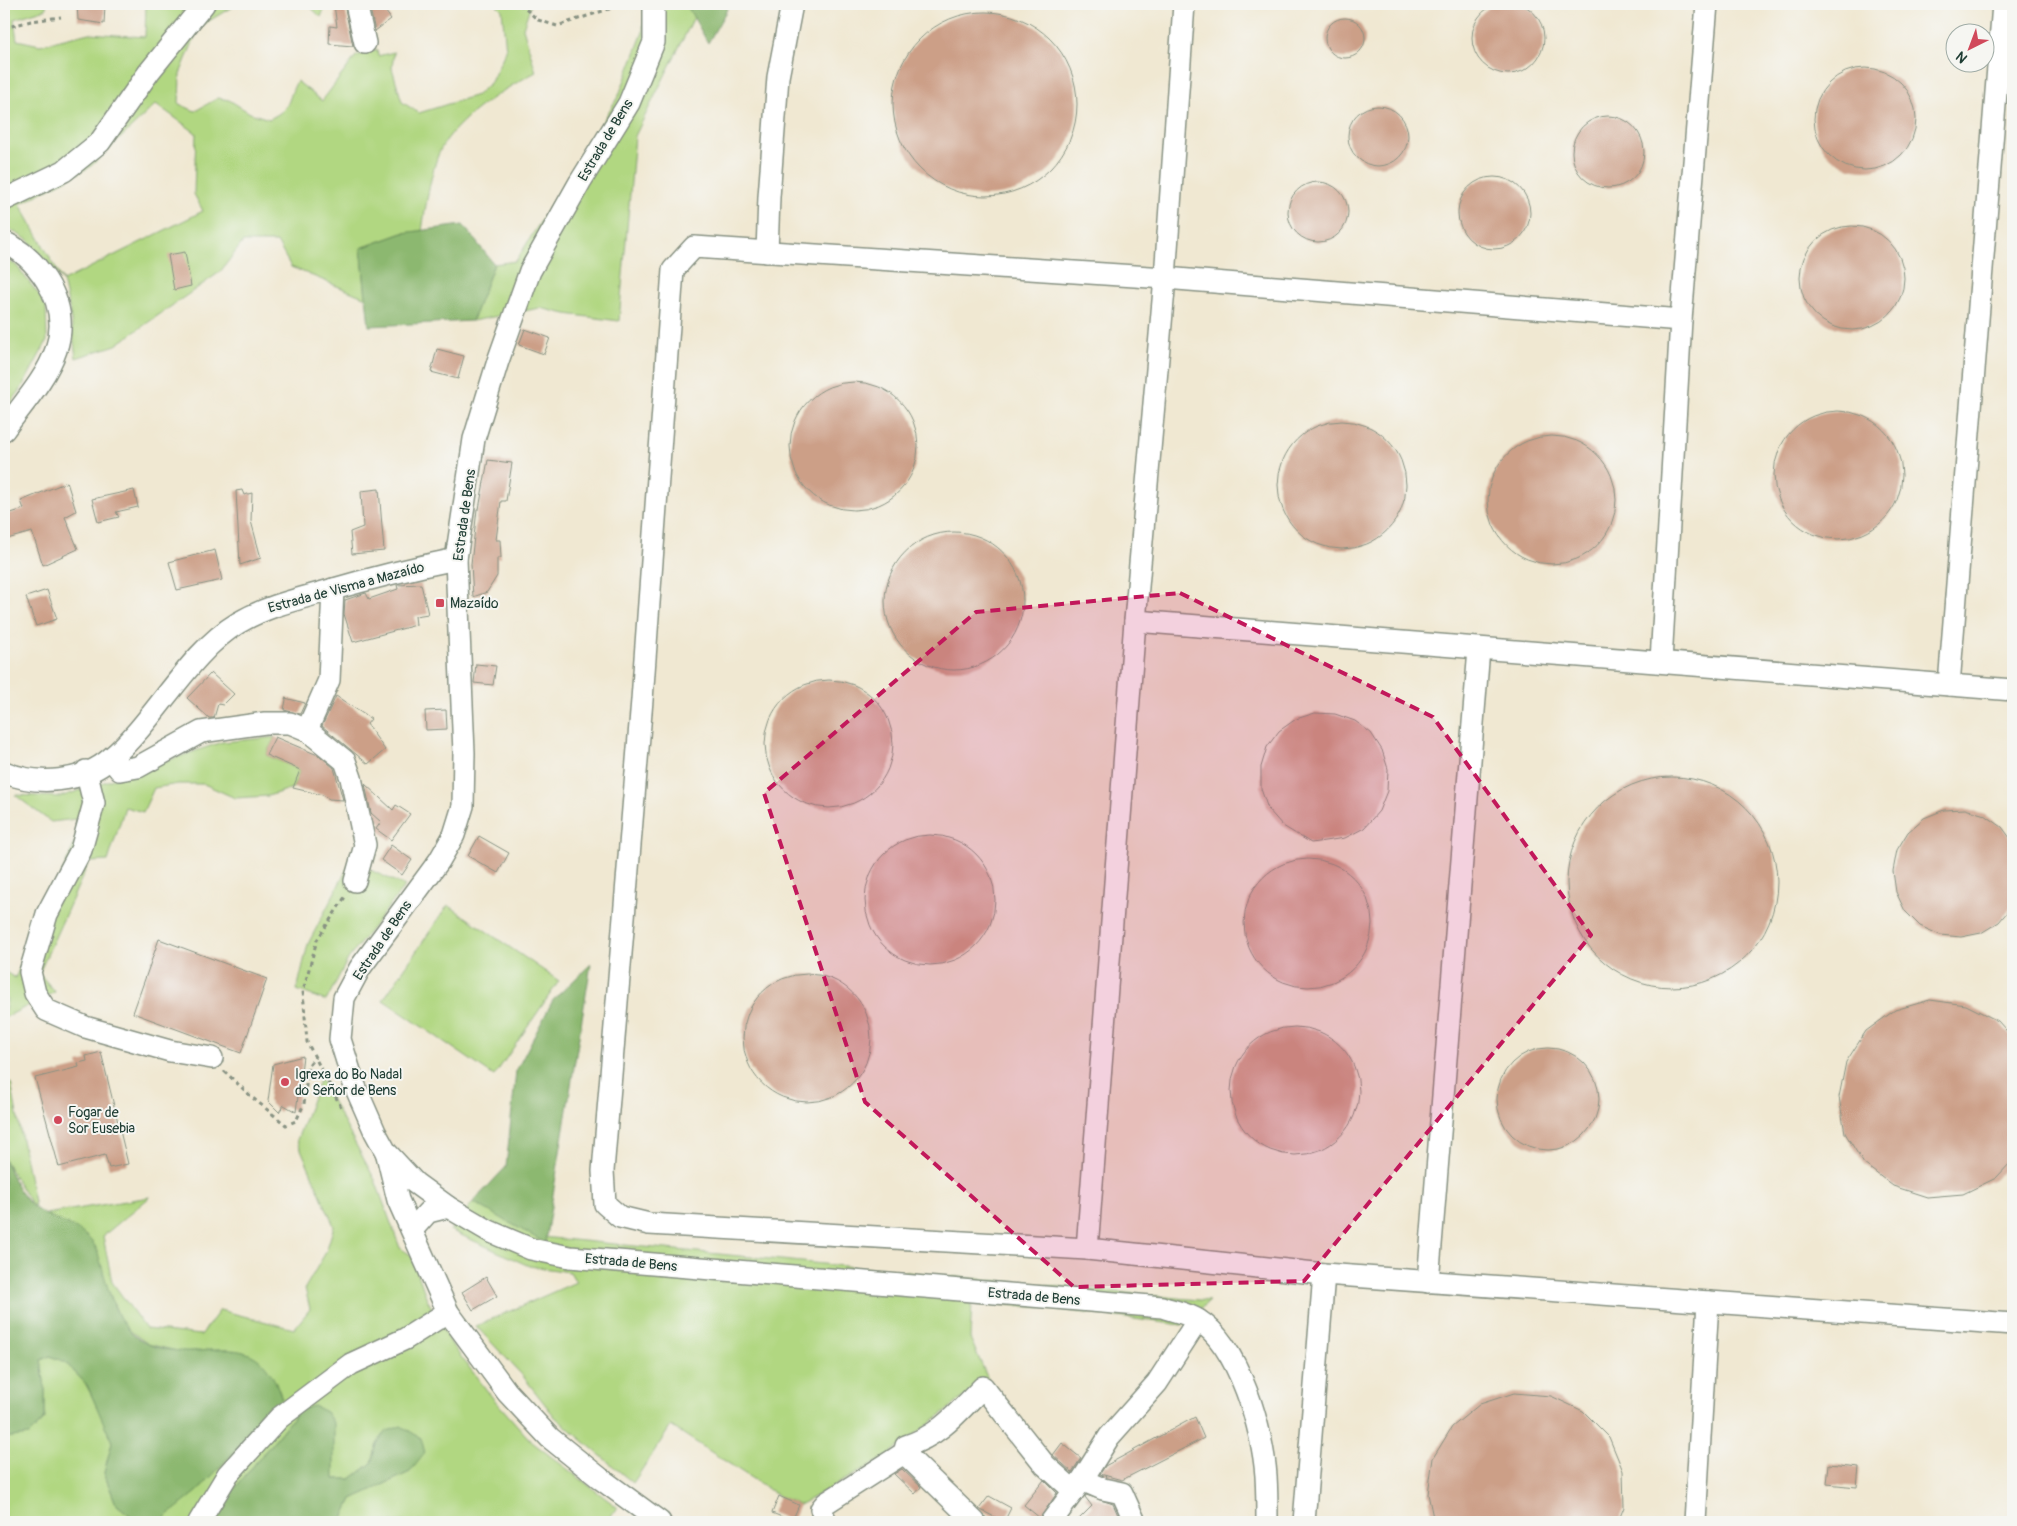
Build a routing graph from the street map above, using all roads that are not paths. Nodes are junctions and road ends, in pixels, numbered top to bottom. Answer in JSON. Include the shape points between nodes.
{"nodes":[{"id":1,"x":204,"y":4,"type":"edge"},
{"id":2,"x":356,"y":4,"type":"edge"},
{"id":3,"x":654,"y":4,"type":"edge"},
{"id":4,"x":792,"y":4,"type":"edge"},
{"id":5,"x":1184,"y":4,"type":"edge"},
{"id":6,"x":1707,"y":4,"type":"edge"},
{"id":7,"x":2004,"y":4,"type":"edge"},
{"id":8,"x":365,"y":43,"type":"dead end"},
{"id":9,"x":1998,"y":71,"type":"junction"},
{"id":10,"x":2013,"y":87,"type":"edge"},
{"id":11,"x":4,"y":200,"type":"edge"},
{"id":12,"x":4,"y":242,"type":"edge"},
{"id":13,"x":767,"y":252,"type":"junction"},
{"id":14,"x":1165,"y":278,"type":"junction"},
{"id":15,"x":1681,"y":320,"type":"junction"},
{"id":16,"x":4,"y":430,"type":"edge"},
{"id":17,"x":456,"y":559,"type":"junction"},
{"id":18,"x":333,"y":589,"type":"junction"},
{"id":19,"x":1135,"y":621,"type":"junction"},
{"id":20,"x":1480,"y":649,"type":"junction"},
{"id":21,"x":1661,"y":661,"type":"junction"},
{"id":22,"x":1949,"y":685,"type":"junction"},
{"id":23,"x":2013,"y":690,"type":"edge"},
{"id":24,"x":307,"y":730,"type":"junction"},
{"id":25,"x":111,"y":759,"type":"junction"},
{"id":26,"x":4,"y":772,"type":"edge"},
{"id":27,"x":86,"y":772,"type":"junction"},
{"id":28,"x":355,"y":882,"type":"dead end"},
{"id":29,"x":212,"y":1058,"type":"road end"},
{"id":30,"x":386,"y":1152,"type":"junction"},
{"id":31,"x":415,"y":1183,"type":"junction"},
{"id":32,"x":398,"y":1200,"type":"junction"},
{"id":33,"x":448,"y":1207,"type":"junction"},
{"id":34,"x":412,"y":1230,"type":"junction"},
{"id":35,"x":1087,"y":1249,"type":"junction"},
{"id":36,"x":1324,"y":1274,"type":"junction"},
{"id":37,"x":1428,"y":1282,"type":"junction"},
{"id":38,"x":1708,"y":1302,"type":"junction"},
{"id":39,"x":448,"y":1312,"type":"junction"},
{"id":40,"x":1198,"y":1320,"type":"junction"},
{"id":41,"x":2013,"y":1324,"type":"edge"},
{"id":42,"x":904,"y":1453,"type":"junction"},
{"id":43,"x":1078,"y":1486,"type":"junction"},
{"id":44,"x":199,"y":1522,"type":"edge"},
{"id":45,"x":660,"y":1522,"type":"edge"},
{"id":46,"x":826,"y":1522,"type":"edge"},
{"id":47,"x":975,"y":1522,"type":"edge"},
{"id":48,"x":1051,"y":1522,"type":"edge"},
{"id":49,"x":1135,"y":1522,"type":"edge"},
{"id":50,"x":1267,"y":1522,"type":"edge"},
{"id":51,"x":1304,"y":1522,"type":"edge"},
{"id":52,"x":1695,"y":1522,"type":"edge"}],
"edges":[{"from":1,"to":11,"type":"street","via":[[149,72],[100,142],[64,171]]},
{"from":2,"to":8,"type":"street"},
{"from":3,"to":17,"type":"street","name":"Estrada de Bens","via":[[654,42],[629,103],[530,271],[507,334],[474,439]]},
{"from":4,"to":13,"type":"street","via":[[778,77]]},
{"from":5,"to":14,"type":"street"},
{"from":6,"to":15,"type":"street"},
{"from":7,"to":9,"type":"street"},
{"from":9,"to":10,"type":"street"},
{"from":9,"to":22,"type":"street"},
{"from":12,"to":16,"type":"street","via":[[37,267],[55,296],[62,324],[54,359]]},
{"from":13,"to":14,"type":"street"},
{"from":13,"to":35,"type":"street","via":[[694,247],[673,270],[603,1171],[606,1204],[620,1217],[649,1224]]},
{"from":14,"to":15,"type":"street"},
{"from":14,"to":19,"type":"street"},
{"from":15,"to":21,"type":"street"},
{"from":17,"to":18,"type":"street","name":"Estrada de Visma a Mazaído"},
{"from":17,"to":30,"type":"street","name":"Estrada de Bens","via":[[464,753],[463,806],[454,835],[439,861],[360,968],[344,998],[340,1039],[354,1084]]},
{"from":18,"to":24,"type":"street","via":[[329,680]]},
{"from":18,"to":25,"type":"street","name":"Estrada de Visma a Mazaído","via":[[264,609],[236,624],[213,642]]},
{"from":19,"to":20,"type":"street"},
{"from":19,"to":35,"type":"street"},
{"from":20,"to":21,"type":"street"},
{"from":20,"to":37,"type":"street"},
{"from":21,"to":22,"type":"street"},
{"from":22,"to":23,"type":"street"},
{"from":24,"to":25,"type":"street","via":[[290,723],[273,723],[201,732],[138,767],[120,770]]},
{"from":24,"to":28,"type":"street","via":[[345,761],[351,778],[365,845]]},
{"from":25,"to":27,"type":"street","name":"Estrada de Visma a Mazaído"},
{"from":26,"to":27,"type":"street","name":"Estrada de Visma a Mazaído","via":[[19,779],[43,782]]},
{"from":27,"to":29,"type":"street","via":[[94,803],[82,850],[46,914],[30,972],[35,993],[46,1010],[86,1027],[170,1051]]},
{"from":30,"to":31,"type":"street","name":"Estrada de Bens"},
{"from":30,"to":32,"type":"street"},
{"from":31,"to":32,"type":"street","via":[[404,1190]]},
{"from":31,"to":33,"type":"street","name":"Estrada de Bens"},
{"from":31,"to":34,"type":"street"},
{"from":32,"to":34,"type":"street"},
{"from":33,"to":34,"type":"street","via":[[428,1212]]},
{"from":33,"to":40,"type":"street","name":"Estrada de Bens","via":[[489,1231],[531,1249],[570,1257],[1162,1307]]},
{"from":34,"to":39,"type":"street"},
{"from":35,"to":36,"type":"street"},
{"from":36,"to":37,"type":"street"},
{"from":36,"to":51,"type":"street"},
{"from":37,"to":38,"type":"street"},
{"from":38,"to":41,"type":"street"},
{"from":38,"to":52,"type":"street"},
{"from":39,"to":44,"type":"street","via":[[405,1339],[351,1364],[279,1418],[228,1474]]},
{"from":39,"to":45,"type":"street","via":[[506,1392],[550,1438]]},
{"from":40,"to":43,"type":"street","via":[[1157,1383],[1109,1437]]},
{"from":40,"to":50,"type":"street","name":"Estrada de Bens","via":[[1216,1336],[1232,1358],[1248,1394],[1266,1475]]},
{"from":42,"to":43,"type":"street","via":[[906,1446],[945,1427],[983,1387],[1045,1466]]},
{"from":42,"to":46,"type":"street","via":[[826,1503],[821,1509]]},
{"from":42,"to":47,"type":"street"},
{"from":43,"to":48,"type":"street"},
{"from":43,"to":49,"type":"street","via":[[1122,1493]]}]}
